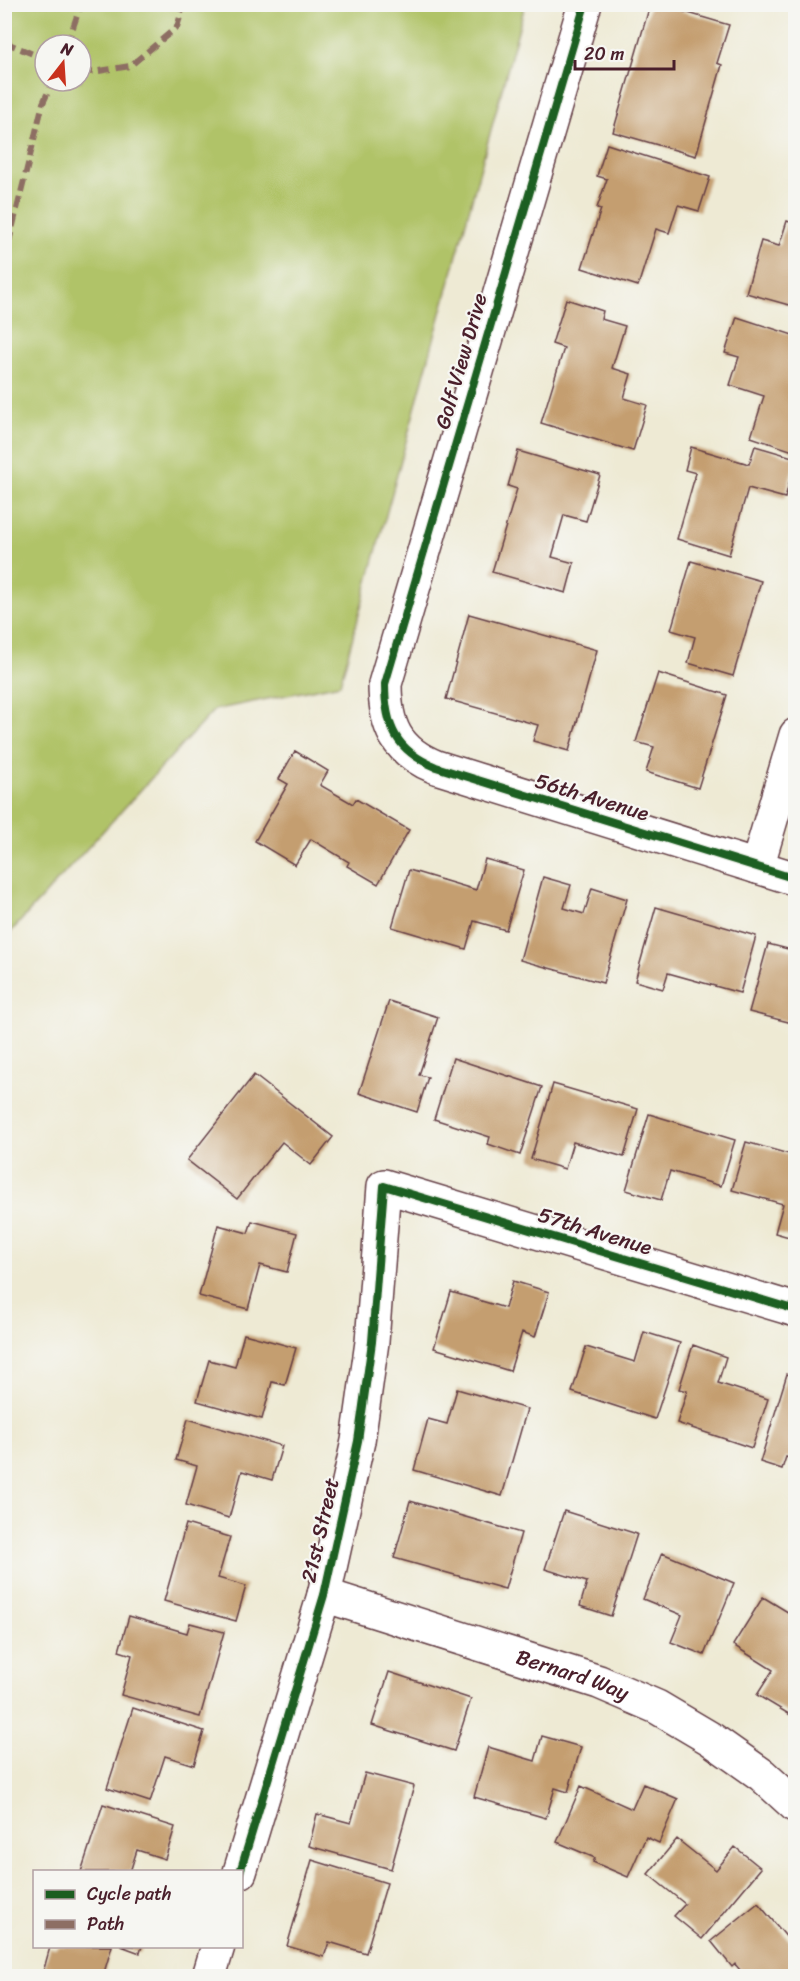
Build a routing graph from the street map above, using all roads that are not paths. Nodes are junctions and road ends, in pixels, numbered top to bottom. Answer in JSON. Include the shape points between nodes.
{"nodes":[{"id":1,"x":585,"y":4,"type":"edge"},
{"id":2,"x":392,"y":729,"type":"joint"},
{"id":3,"x":795,"y":735,"type":"edge"},
{"id":4,"x":757,"y":867,"type":"junction"},
{"id":5,"x":795,"y":879,"type":"edge"},
{"id":6,"x":384,"y":1186,"type":"joint"},
{"id":7,"x":795,"y":1310,"type":"edge"},
{"id":8,"x":324,"y":1595,"type":"junction"},
{"id":9,"x":795,"y":1806,"type":"edge"},
{"id":10,"x":241,"y":1870,"type":"edge"},
{"id":11,"x":218,"y":1948,"type":"edge"},
{"id":12,"x":209,"y":1977,"type":"edge"}],
"edges":[{"from":1,"to":2,"type":"street","name":"Golf View Drive","via":[[385,684],[385,708]]},
{"from":2,"to":4,"type":"street","name":"56th Avenue","via":[[406,748],[436,768]]},
{"from":3,"to":4,"type":"street"},
{"from":4,"to":5,"type":"street","name":"56th Avenue"},
{"from":6,"to":7,"type":"street","name":"57th Avenue"},
{"from":6,"to":8,"type":"street","name":"21st Street","via":[[372,1342],[358,1441]]},
{"from":8,"to":9,"type":"street","name":"Bernard Way","via":[[599,1682],[657,1707],[762,1775]]},
{"from":8,"to":10,"type":"street","name":"21st Street"},
{"from":11,"to":12,"type":"street"}]}
